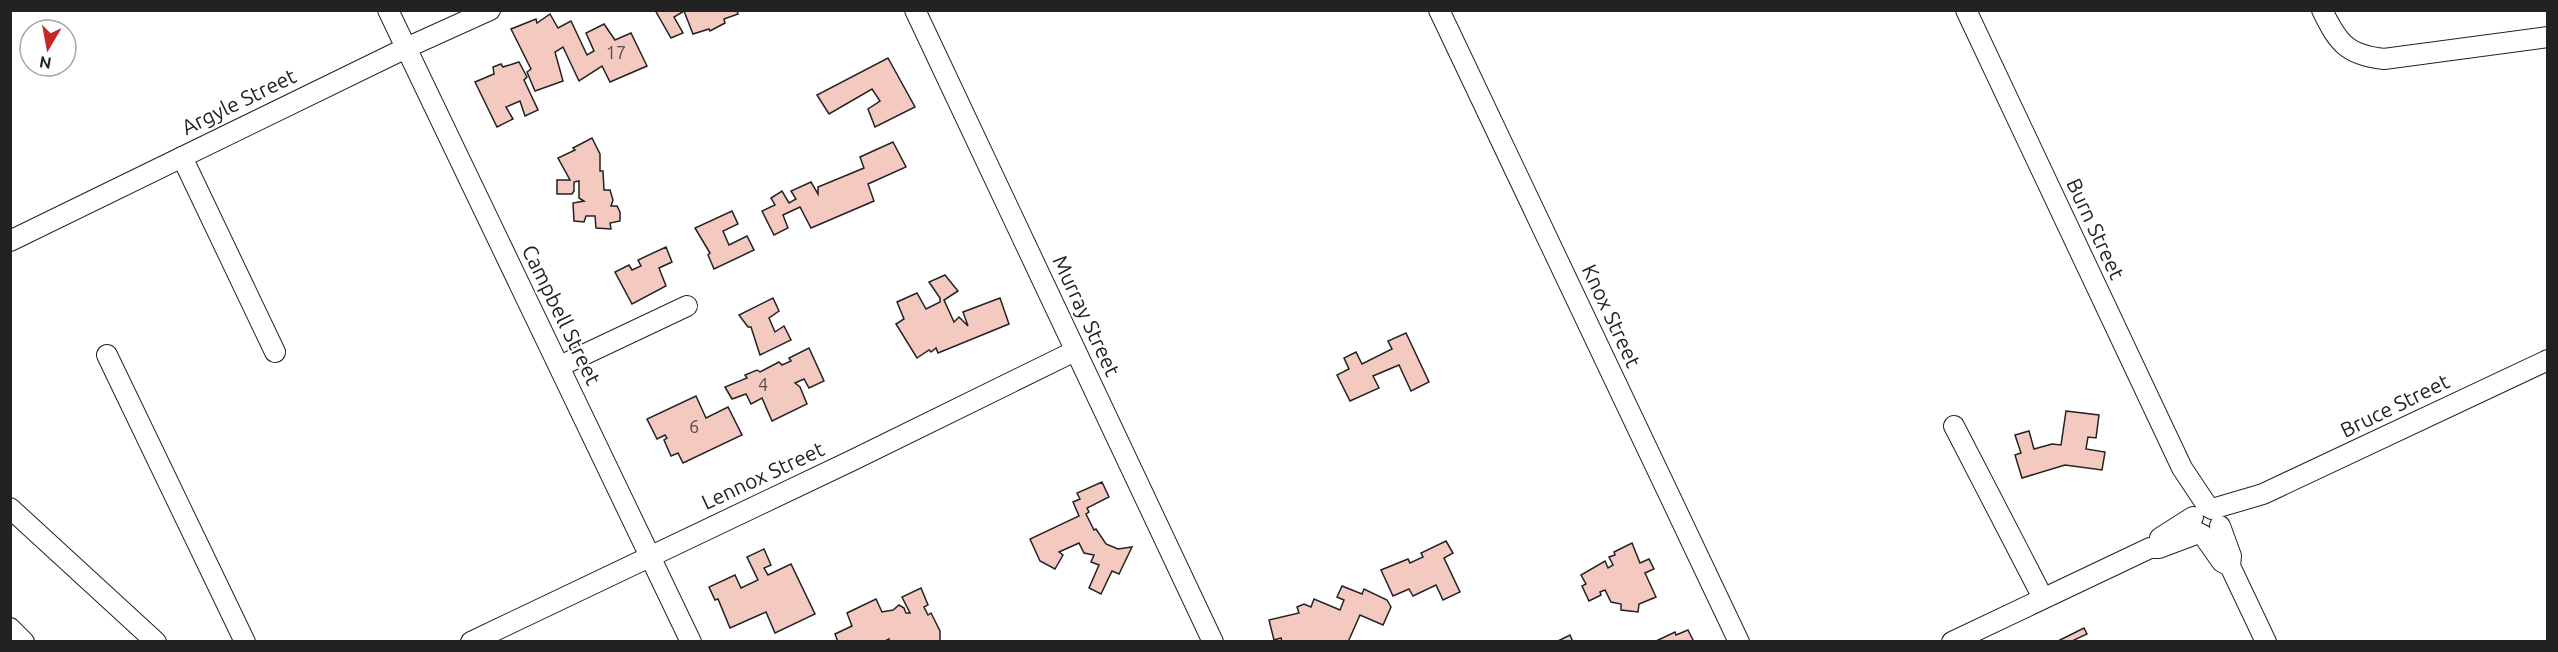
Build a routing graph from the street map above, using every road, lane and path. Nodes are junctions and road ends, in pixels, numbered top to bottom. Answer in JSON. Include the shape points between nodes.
{"nodes":[{"id":1,"x":388,"y":10,"type":"edge"},
{"id":2,"x":490,"y":10,"type":"edge"},
{"id":3,"x":915,"y":10,"type":"edge"},
{"id":4,"x":1439,"y":10,"type":"edge"},
{"id":5,"x":1966,"y":10,"type":"edge"},
{"id":6,"x":2322,"y":10,"type":"edge"},
{"id":7,"x":2547,"y":37,"type":"edge"},
{"id":8,"x":406,"y":48,"type":"junction"},
{"id":9,"x":182,"y":157,"type":"junction"},
{"id":10,"x":10,"y":241,"type":"edge"},
{"id":11,"x":687,"y":306,"type":"dead end"},
{"id":12,"x":1074,"y":351,"type":"junction"},
{"id":13,"x":275,"y":352,"type":"dead end"},
{"id":14,"x":107,"y":355,"type":"dead end"},
{"id":15,"x":2547,"y":360,"type":"edge"},
{"id":16,"x":560,"y":366,"type":"junction"},
{"id":17,"x":1954,"y":426,"type":"dead end"},
{"id":18,"x":10,"y":508,"type":"edge"},
{"id":19,"x":2206,"y":520,"type":"junction"},
{"id":20,"x":650,"y":557,"type":"junction"},
{"id":21,"x":2043,"y":598,"type":"junction"},
{"id":22,"x":10,"y":628,"type":"edge"},
{"id":23,"x":24,"y":642,"type":"edge"},
{"id":24,"x":156,"y":642,"type":"edge"},
{"id":25,"x":245,"y":642,"type":"edge"},
{"id":26,"x":471,"y":642,"type":"edge"},
{"id":27,"x":691,"y":642,"type":"edge"},
{"id":28,"x":1213,"y":642,"type":"edge"},
{"id":29,"x":1739,"y":642,"type":"edge"},
{"id":30,"x":1952,"y":642,"type":"edge"},
{"id":31,"x":2266,"y":642,"type":"edge"}],
"edges":[{"from":1,"to":8,"type":"street","name":"Campbell Street"},
{"from":2,"to":8,"type":"street","name":"Argyle Street"},
{"from":3,"to":12,"type":"street","name":"Murray Street"},
{"from":4,"to":29,"type":"street","name":"Knox Street"},
{"from":5,"to":19,"type":"street","name":"Burn Street"},
{"from":6,"to":7,"type":"street","via":[[2348,50],[2384,59]]},
{"from":8,"to":9,"type":"street","name":"Argyle Street"},
{"from":8,"to":16,"type":"street","name":"Campbell Street"},
{"from":9,"to":10,"type":"street","name":"Argyle Street"},
{"from":9,"to":13,"type":"street"},
{"from":11,"to":16,"type":"street"},
{"from":12,"to":20,"type":"street","name":"Lennox Street"},
{"from":12,"to":28,"type":"street","name":"Murray Street"},
{"from":14,"to":25,"type":"street"},
{"from":15,"to":19,"type":"street","name":"Bruce Street"},
{"from":16,"to":20,"type":"street","name":"Campbell Street"},
{"from":17,"to":21,"type":"street"},
{"from":18,"to":24,"type":"street"},
{"from":19,"to":21,"type":"street","name":"Bruce Street","via":[[2155,541],[2150,548]]},
{"from":19,"to":31,"type":"street","name":"Burn Street","via":[[2222,562],[2230,566]]},
{"from":20,"to":26,"type":"street","name":"Lennox Street"},
{"from":20,"to":27,"type":"street","name":"Campbell Street"},
{"from":21,"to":30,"type":"street","name":"Bruce Street"},
{"from":22,"to":23,"type":"street"}]}
